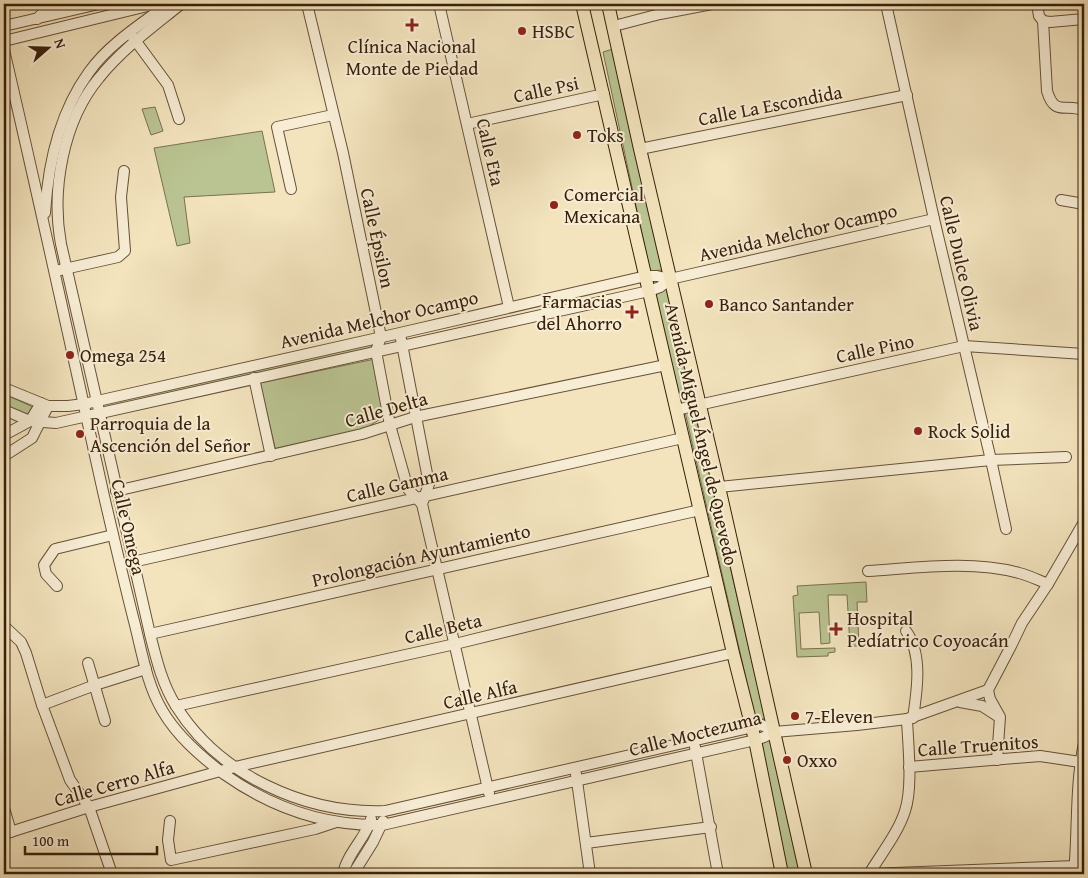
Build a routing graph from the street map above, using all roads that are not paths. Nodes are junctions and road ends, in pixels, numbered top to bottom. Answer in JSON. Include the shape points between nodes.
{"nodes":[{"id":1,"x":51,"y":4,"type":"edge"},
{"id":2,"x":99,"y":4,"type":"edge"},
{"id":3,"x":156,"y":4,"type":"edge"},
{"id":4,"x":168,"y":4,"type":"edge"},
{"id":5,"x":181,"y":4,"type":"edge"},
{"id":6,"x":307,"y":4,"type":"edge"},
{"id":7,"x":439,"y":4,"type":"edge"},
{"id":8,"x":582,"y":4,"type":"edge"},
{"id":9,"x":608,"y":4,"type":"edge"},
{"id":10,"x":712,"y":4,"type":"edge"},
{"id":11,"x":886,"y":4,"type":"edge"},
{"id":12,"x":1037,"y":4,"type":"edge"},
{"id":13,"x":37,"y":19,"type":"junction"},
{"id":14,"x":1084,"y":19,"type":"edge"},
{"id":15,"x":1043,"y":21,"type":"junction"},
{"id":16,"x":4,"y":26,"type":"edge"},
{"id":17,"x":614,"y":26,"type":"junction"},
{"id":18,"x":37,"y":33,"type":"junction"},
{"id":19,"x":133,"y":37,"type":"junction"},
{"id":20,"x":4,"y":41,"type":"edge"},
{"id":21,"x":4,"y":50,"type":"edge"},
{"id":22,"x":604,"y":94,"type":"junction"},
{"id":23,"x":907,"y":95,"type":"junction"},
{"id":24,"x":1084,"y":112,"type":"edge"},
{"id":25,"x":333,"y":115,"type":"junction"},
{"id":26,"x":179,"y":119,"type":"dead end"},
{"id":27,"x":466,"y":124,"type":"junction"},
{"id":28,"x":640,"y":149,"type":"junction"},
{"id":29,"x":124,"y":171,"type":"dead end"},
{"id":30,"x":291,"y":189,"type":"dead end"},
{"id":31,"x":1061,"y":200,"type":"dead end"},
{"id":32,"x":1084,"y":204,"type":"edge"},
{"id":33,"x":934,"y":219,"type":"junction"},
{"id":34,"x":44,"y":223,"type":"junction"},
{"id":35,"x":67,"y":269,"type":"junction"},
{"id":36,"x":54,"y":272,"type":"junction"},
{"id":37,"x":646,"y":276,"type":"junction"},
{"id":38,"x":670,"y":280,"type":"junction"},
{"id":39,"x":649,"y":291,"type":"junction"},
{"id":40,"x":509,"y":307,"type":"junction"},
{"id":41,"x":400,"y":333,"type":"junction"},
{"id":42,"x":381,"y":337,"type":"junction"},
{"id":43,"x":402,"y":345,"type":"junction"},
{"id":44,"x":964,"y":346,"type":"junction"},
{"id":45,"x":376,"y":351,"type":"junction"},
{"id":46,"x":1084,"y":354,"type":"edge"},
{"id":47,"x":666,"y":364,"type":"junction"},
{"id":48,"x":254,"y":378,"type":"junction"},
{"id":49,"x":4,"y":388,"type":"edge"},
{"id":50,"x":96,"y":401,"type":"junction"},
{"id":51,"x":84,"y":404,"type":"junction"},
{"id":52,"x":44,"y":405,"type":"junction"},
{"id":53,"x":700,"y":405,"type":"junction"},
{"id":54,"x":4,"y":410,"type":"edge"},
{"id":55,"x":676,"y":410,"type":"junction"},
{"id":56,"x":99,"y":414,"type":"junction"},
{"id":57,"x":87,"y":416,"type":"junction"},
{"id":58,"x":415,"y":417,"type":"junction"},
{"id":59,"x":35,"y":422,"type":"junction"},
{"id":60,"x":56,"y":423,"type":"junction"},
{"id":61,"x":390,"y":425,"type":"junction"},
{"id":62,"x":4,"y":435,"type":"edge"},
{"id":63,"x":32,"y":438,"type":"junction"},
{"id":64,"x":683,"y":438,"type":"junction"},
{"id":65,"x":4,"y":456,"type":"edge"},
{"id":66,"x":271,"y":456,"type":"junction"},
{"id":67,"x":1066,"y":457,"type":"dead end"},
{"id":68,"x":991,"y":460,"type":"junction"},
{"id":69,"x":719,"y":487,"type":"junction"},
{"id":70,"x":116,"y":491,"type":"junction"},
{"id":71,"x":421,"y":499,"type":"junction"},
{"id":72,"x":700,"y":510,"type":"junction"},
{"id":73,"x":1084,"y":522,"type":"edge"},
{"id":74,"x":1006,"y":529,"type":"dead end"},
{"id":75,"x":113,"y":535,"type":"junction"},
{"id":76,"x":1080,"y":540,"type":"edge"},
{"id":77,"x":133,"y":562,"type":"junction"},
{"id":78,"x":120,"y":565,"type":"junction"},
{"id":79,"x":438,"y":569,"type":"junction"},
{"id":80,"x":868,"y":571,"type":"dead end"},
{"id":81,"x":716,"y":580,"type":"junction"},
{"id":82,"x":1048,"y":584,"type":"junction"},
{"id":83,"x":57,"y":586,"type":"dead end"},
{"id":84,"x":4,"y":626,"type":"edge"},
{"id":85,"x":906,"y":631,"type":"dead end"},
{"id":86,"x":150,"y":634,"type":"junction"},
{"id":87,"x":455,"y":644,"type":"junction"},
{"id":88,"x":733,"y":653,"type":"junction"},
{"id":89,"x":88,"y":663,"type":"dead end"},
{"id":90,"x":146,"y":669,"type":"junction"},
{"id":91,"x":95,"y":684,"type":"junction"},
{"id":92,"x":988,"y":690,"type":"junction"},
{"id":93,"x":956,"y":702,"type":"junction"},
{"id":94,"x":42,"y":705,"type":"junction"},
{"id":95,"x":176,"y":706,"type":"junction"},
{"id":96,"x":471,"y":714,"type":"junction"},
{"id":97,"x":1000,"y":717,"type":"junction"},
{"id":98,"x":910,"y":719,"type":"junction"},
{"id":99,"x":105,"y":722,"type":"dead end"},
{"id":100,"x":751,"y":727,"type":"junction"},
{"id":101,"x":774,"y":732,"type":"junction"},
{"id":102,"x":754,"y":740,"type":"junction"},
{"id":103,"x":693,"y":741,"type":"junction"},
{"id":104,"x":1084,"y":743,"type":"edge"},
{"id":105,"x":696,"y":753,"type":"junction"},
{"id":106,"x":997,"y":760,"type":"junction"},
{"id":107,"x":1080,"y":762,"type":"junction"},
{"id":108,"x":576,"y":766,"type":"junction"},
{"id":109,"x":235,"y":767,"type":"junction"},
{"id":110,"x":909,"y":768,"type":"junction"},
{"id":111,"x":220,"y":771,"type":"junction"},
{"id":112,"x":1082,"y":773,"type":"edge"},
{"id":113,"x":577,"y":780,"type":"junction"},
{"id":114,"x":487,"y":786,"type":"junction"},
{"id":115,"x":490,"y":799,"type":"junction"},
{"id":116,"x":89,"y":807,"type":"junction"},
{"id":117,"x":4,"y":808,"type":"edge"},
{"id":118,"x":372,"y":811,"type":"junction"},
{"id":119,"x":385,"y":811,"type":"junction"},
{"id":120,"x":170,"y":821,"type":"dead end"},
{"id":121,"x":337,"y":822,"type":"junction"},
{"id":122,"x":382,"y":824,"type":"junction"},
{"id":123,"x":370,"y":825,"type":"junction"},
{"id":124,"x":711,"y":827,"type":"junction"},
{"id":125,"x":7,"y":833,"type":"edge"},
{"id":126,"x":586,"y":843,"type":"junction"},
{"id":127,"x":1078,"y":869,"type":"edge"},
{"id":128,"x":926,"y":873,"type":"edge"},
{"id":129,"x":112,"y":874,"type":"edge"},
{"id":130,"x":343,"y":874,"type":"edge"},
{"id":131,"x":353,"y":874,"type":"edge"},
{"id":132,"x":590,"y":874,"type":"edge"},
{"id":133,"x":718,"y":874,"type":"edge"},
{"id":134,"x":782,"y":874,"type":"edge"},
{"id":135,"x":806,"y":874,"type":"edge"},
{"id":136,"x":869,"y":874,"type":"edge"}],
"edges":[{"from":1,"to":13,"type":"street"},
{"from":2,"to":13,"type":"street"},
{"from":3,"to":18,"type":"street"},
{"from":4,"to":19,"type":"street"},
{"from":5,"to":19,"type":"street"},
{"from":6,"to":25,"type":"street","name":"Calle Épsilon"},
{"from":7,"to":27,"type":"street","name":"Calle Eta"},
{"from":8,"to":22,"type":"main road","name":"Avenida Miguel Ángel de Quevedo"},
{"from":9,"to":17,"type":"main road","name":"Avenida Miguel Ángel de Quevedo"},
{"from":10,"to":17,"type":"street"},
{"from":11,"to":23,"type":"street","name":"Calle Dulce Olivia"},
{"from":12,"to":15,"type":"street"},
{"from":13,"to":16,"type":"street"},
{"from":13,"to":18,"type":"street"},
{"from":14,"to":15,"type":"street"},
{"from":15,"to":24,"type":"street","via":[[1050,99],[1060,108]]},
{"from":17,"to":28,"type":"main road","name":"Avenida Miguel Ángel de Quevedo"},
{"from":18,"to":20,"type":"street"},
{"from":19,"to":26,"type":"street","via":[[168,85]]},
{"from":19,"to":34,"type":"street","via":[[110,50],[89,71],[62,123],[48,177]]},
{"from":19,"to":35,"type":"street","name":"Calle Omega","via":[[98,78],[72,125],[58,177],[57,197],[58,231]]},
{"from":21,"to":34,"type":"street","name":"Calle Omega"},
{"from":22,"to":27,"type":"street","name":"Calle Psi"},
{"from":22,"to":37,"type":"main road","name":"Avenida Miguel Ángel de Quevedo"},
{"from":23,"to":28,"type":"street","name":"Calle La Escondida"},
{"from":23,"to":33,"type":"street","name":"Calle Dulce Olivia"},
{"from":25,"to":30,"type":"street","via":[[277,127]]},
{"from":25,"to":42,"type":"street","name":"Calle Épsilon"},
{"from":27,"to":40,"type":"street","name":"Calle Eta"},
{"from":28,"to":38,"type":"main road","name":"Avenida Miguel Ángel de Quevedo"},
{"from":29,"to":35,"type":"street","via":[[122,220],[125,251],[118,257]]},
{"from":31,"to":32,"type":"street"},
{"from":33,"to":38,"type":"street","name":"Avenida Melchor Ocampo"},
{"from":33,"to":44,"type":"street","name":"Calle Dulce Olivia"},
{"from":34,"to":36,"type":"street","name":"Calle Omega"},
{"from":35,"to":36,"type":"street"},
{"from":35,"to":50,"type":"street","name":"Calle Omega"},
{"from":36,"to":51,"type":"street","name":"Calle Omega"},
{"from":37,"to":38,"type":"street","name":"Avenida Melchor Ocampo"},
{"from":37,"to":39,"type":"main road","name":"Avenida Miguel Ángel de Quevedo"},
{"from":37,"to":40,"type":"street","name":"Avenida Melchor Ocampo"},
{"from":38,"to":39,"type":"street","name":"Avenida Melchor Ocampo"},
{"from":38,"to":53,"type":"main road","name":"Avenida Miguel Ángel de Quevedo"},
{"from":39,"to":43,"type":"street","name":"Avenida Melchor Ocampo"},
{"from":39,"to":47,"type":"main road","name":"Avenida Miguel Ángel de Quevedo"},
{"from":40,"to":41,"type":"street","name":"Avenida Melchor Ocampo"},
{"from":41,"to":42,"type":"street","name":"Avenida Melchor Ocampo"},
{"from":41,"to":43,"type":"street"},
{"from":42,"to":45,"type":"street"},
{"from":42,"to":50,"type":"street","name":"Avenida Melchor Ocampo"},
{"from":43,"to":45,"type":"street","name":"Avenida Melchor Ocampo"},
{"from":43,"to":58,"type":"street"},
{"from":44,"to":46,"type":"street","name":"Calle Pino"},
{"from":44,"to":53,"type":"street","name":"Calle Pino"},
{"from":44,"to":68,"type":"street","name":"Calle Dulce Olivia"},
{"from":45,"to":48,"type":"street","name":"Avenida Melchor Ocampo"},
{"from":45,"to":61,"type":"street"},
{"from":47,"to":55,"type":"main road","name":"Avenida Miguel Ángel de Quevedo"},
{"from":47,"to":58,"type":"street","name":"Calle Delta"},
{"from":48,"to":56,"type":"street","name":"Avenida Melchor Ocampo"},
{"from":48,"to":66,"type":"street"},
{"from":49,"to":52,"type":"street"},
{"from":50,"to":51,"type":"street","name":"Avenida Melchor Ocampo"},
{"from":50,"to":56,"type":"street","name":"Calle Omega"},
{"from":51,"to":52,"type":"street","name":"Avenida Melchor Ocampo"},
{"from":51,"to":57,"type":"street","name":"Calle Omega"},
{"from":52,"to":59,"type":"street"},
{"from":53,"to":55,"type":"street","name":"Calle Pino"},
{"from":53,"to":69,"type":"main road","name":"Avenida Miguel Ángel de Quevedo"},
{"from":54,"to":59,"type":"street"},
{"from":55,"to":64,"type":"main road","name":"Avenida Miguel Ángel de Quevedo"},
{"from":56,"to":57,"type":"street","name":"Avenida Melchor Ocampo"},
{"from":56,"to":70,"type":"street","name":"Calle Omega"},
{"from":57,"to":60,"type":"street","name":"Avenida Melchor Ocampo"},
{"from":57,"to":75,"type":"street","name":"Calle Omega"},
{"from":58,"to":61,"type":"street","name":"Calle Delta"},
{"from":58,"to":71,"type":"street","via":[[430,484]]},
{"from":59,"to":60,"type":"street"},
{"from":59,"to":62,"type":"street"},
{"from":59,"to":63,"type":"street"},
{"from":60,"to":63,"type":"street"},
{"from":61,"to":66,"type":"street","name":"Calle Delta"},
{"from":61,"to":71,"type":"street","via":[[408,489]]},
{"from":63,"to":65,"type":"street"},
{"from":64,"to":71,"type":"street","name":"Calle Gamma"},
{"from":64,"to":72,"type":"main road","name":"Avenida Miguel Ángel de Quevedo"},
{"from":66,"to":70,"type":"street","name":"Calle Delta"},
{"from":67,"to":68,"type":"street"},
{"from":68,"to":69,"type":"street"},
{"from":68,"to":74,"type":"street","name":"Calle Dulce Olivia"},
{"from":69,"to":101,"type":"main road","name":"Avenida Miguel Ángel de Quevedo"},
{"from":70,"to":77,"type":"street","name":"Calle Omega"},
{"from":71,"to":77,"type":"street","name":"Calle Gamma"},
{"from":71,"to":79,"type":"street"},
{"from":72,"to":79,"type":"street","name":"Prolongación Ayuntamiento"},
{"from":72,"to":81,"type":"main road","name":"Avenida Miguel Ángel de Quevedo"},
{"from":73,"to":76,"type":"street"},
{"from":75,"to":78,"type":"street","name":"Calle Omega"},
{"from":75,"to":83,"type":"street","via":[[55,549],[44,564],[46,574]]},
{"from":76,"to":82,"type":"street","via":[[1059,564]]},
{"from":77,"to":78,"type":"street","name":"Calle Gamma"},
{"from":77,"to":86,"type":"street","name":"Calle Omega"},
{"from":78,"to":90,"type":"street","name":"Calle Omega"},
{"from":79,"to":86,"type":"street","name":"Prolongación Ayuntamiento"},
{"from":79,"to":87,"type":"street"},
{"from":80,"to":82,"type":"street","via":[[982,567],[1019,573]]},
{"from":81,"to":87,"type":"street","name":"Calle Beta"},
{"from":81,"to":88,"type":"main road","name":"Avenida Miguel Ángel de Quevedo"},
{"from":82,"to":92,"type":"street","via":[[1022,623]]},
{"from":84,"to":94,"type":"street","via":[[21,642],[26,652]]},
{"from":85,"to":98,"type":"street","via":[[916,657],[916,693]]},
{"from":86,"to":95,"type":"street","name":"Calle Omega","via":[[167,690]]},
{"from":87,"to":95,"type":"street","name":"Calle Beta"},
{"from":87,"to":96,"type":"street"},
{"from":88,"to":96,"type":"street","name":"Calle Alfa"},
{"from":88,"to":100,"type":"main road","name":"Avenida Miguel Ángel de Quevedo"},
{"from":89,"to":91,"type":"street"},
{"from":90,"to":91,"type":"street"},
{"from":90,"to":111,"type":"street","name":"Calle Omega","via":[[154,695],[173,726],[192,748]]},
{"from":91,"to":94,"type":"street"},
{"from":91,"to":99,"type":"street"},
{"from":92,"to":93,"type":"street"},
{"from":92,"to":97,"type":"street"},
{"from":93,"to":97,"type":"street","via":[[982,706]]},
{"from":93,"to":98,"type":"street"},
{"from":94,"to":116,"type":"street","via":[[70,780]]},
{"from":95,"to":109,"type":"street","name":"Calle Omega","via":[[202,738]]},
{"from":96,"to":109,"type":"street","name":"Calle Alfa"},
{"from":96,"to":114,"type":"street"},
{"from":97,"to":106,"type":"street"},
{"from":98,"to":101,"type":"street"},
{"from":98,"to":110,"type":"street"},
{"from":100,"to":101,"type":"street","name":"Calle Moctezuma","via":[[762,725]]},
{"from":100,"to":102,"type":"main road","name":"Avenida Miguel Ángel de Quevedo"},
{"from":100,"to":103,"type":"street","name":"Calle Moctezuma"},
{"from":101,"to":102,"type":"street","name":"Calle Moctezuma"},
{"from":101,"to":135,"type":"main road","name":"Avenida Miguel Ángel de Quevedo"},
{"from":102,"to":105,"type":"street","name":"Calle Moctezuma"},
{"from":102,"to":134,"type":"main road","name":"Avenida Miguel Ángel de Quevedo"},
{"from":103,"to":105,"type":"street"},
{"from":103,"to":108,"type":"street","name":"Calle Moctezuma"},
{"from":104,"to":107,"type":"street"},
{"from":105,"to":113,"type":"street","name":"Calle Moctezuma"},
{"from":105,"to":124,"type":"street"},
{"from":106,"to":107,"type":"street","name":"Calle Truenitos","via":[[1040,756]]},
{"from":106,"to":110,"type":"street","name":"Calle Truenitos"},
{"from":107,"to":112,"type":"street"},
{"from":108,"to":113,"type":"street"},
{"from":108,"to":114,"type":"street","name":"Calle Moctezuma"},
{"from":109,"to":111,"type":"street","name":"Calle Cerro Alfa"},
{"from":109,"to":118,"type":"street","name":"Calle Omega","via":[[266,785],[306,801]]},
{"from":110,"to":136,"type":"street","via":[[904,815]]},
{"from":111,"to":116,"type":"street","name":"Calle Cerro Alfa"},
{"from":111,"to":121,"type":"street","name":"Calle Omega","via":[[248,791],[276,805]]},
{"from":112,"to":127,"type":"street"},
{"from":113,"to":115,"type":"street","name":"Calle Moctezuma"},
{"from":113,"to":126,"type":"street"},
{"from":114,"to":115,"type":"street"},
{"from":114,"to":119,"type":"street","name":"Calle Moctezuma"},
{"from":115,"to":122,"type":"street","name":"Calle Moctezuma"},
{"from":116,"to":125,"type":"street","name":"Calle Cerro Alfa"},
{"from":116,"to":129,"type":"street"},
{"from":117,"to":125,"type":"street"},
{"from":118,"to":119,"type":"street","name":"Calle Moctezuma"},
{"from":118,"to":123,"type":"street"},
{"from":119,"to":122,"type":"street"},
{"from":120,"to":121,"type":"street","via":[[170,860]]},
{"from":121,"to":123,"type":"street","name":"Calle Omega"},
{"from":122,"to":123,"type":"street","name":"Calle Moctezuma"},
{"from":122,"to":131,"type":"street"},
{"from":123,"to":130,"type":"street","via":[[353,850]]},
{"from":124,"to":126,"type":"street"},
{"from":124,"to":133,"type":"street"},
{"from":126,"to":132,"type":"street"},
{"from":127,"to":128,"type":"street"},
{"from":128,"to":136,"type":"street"}]}
